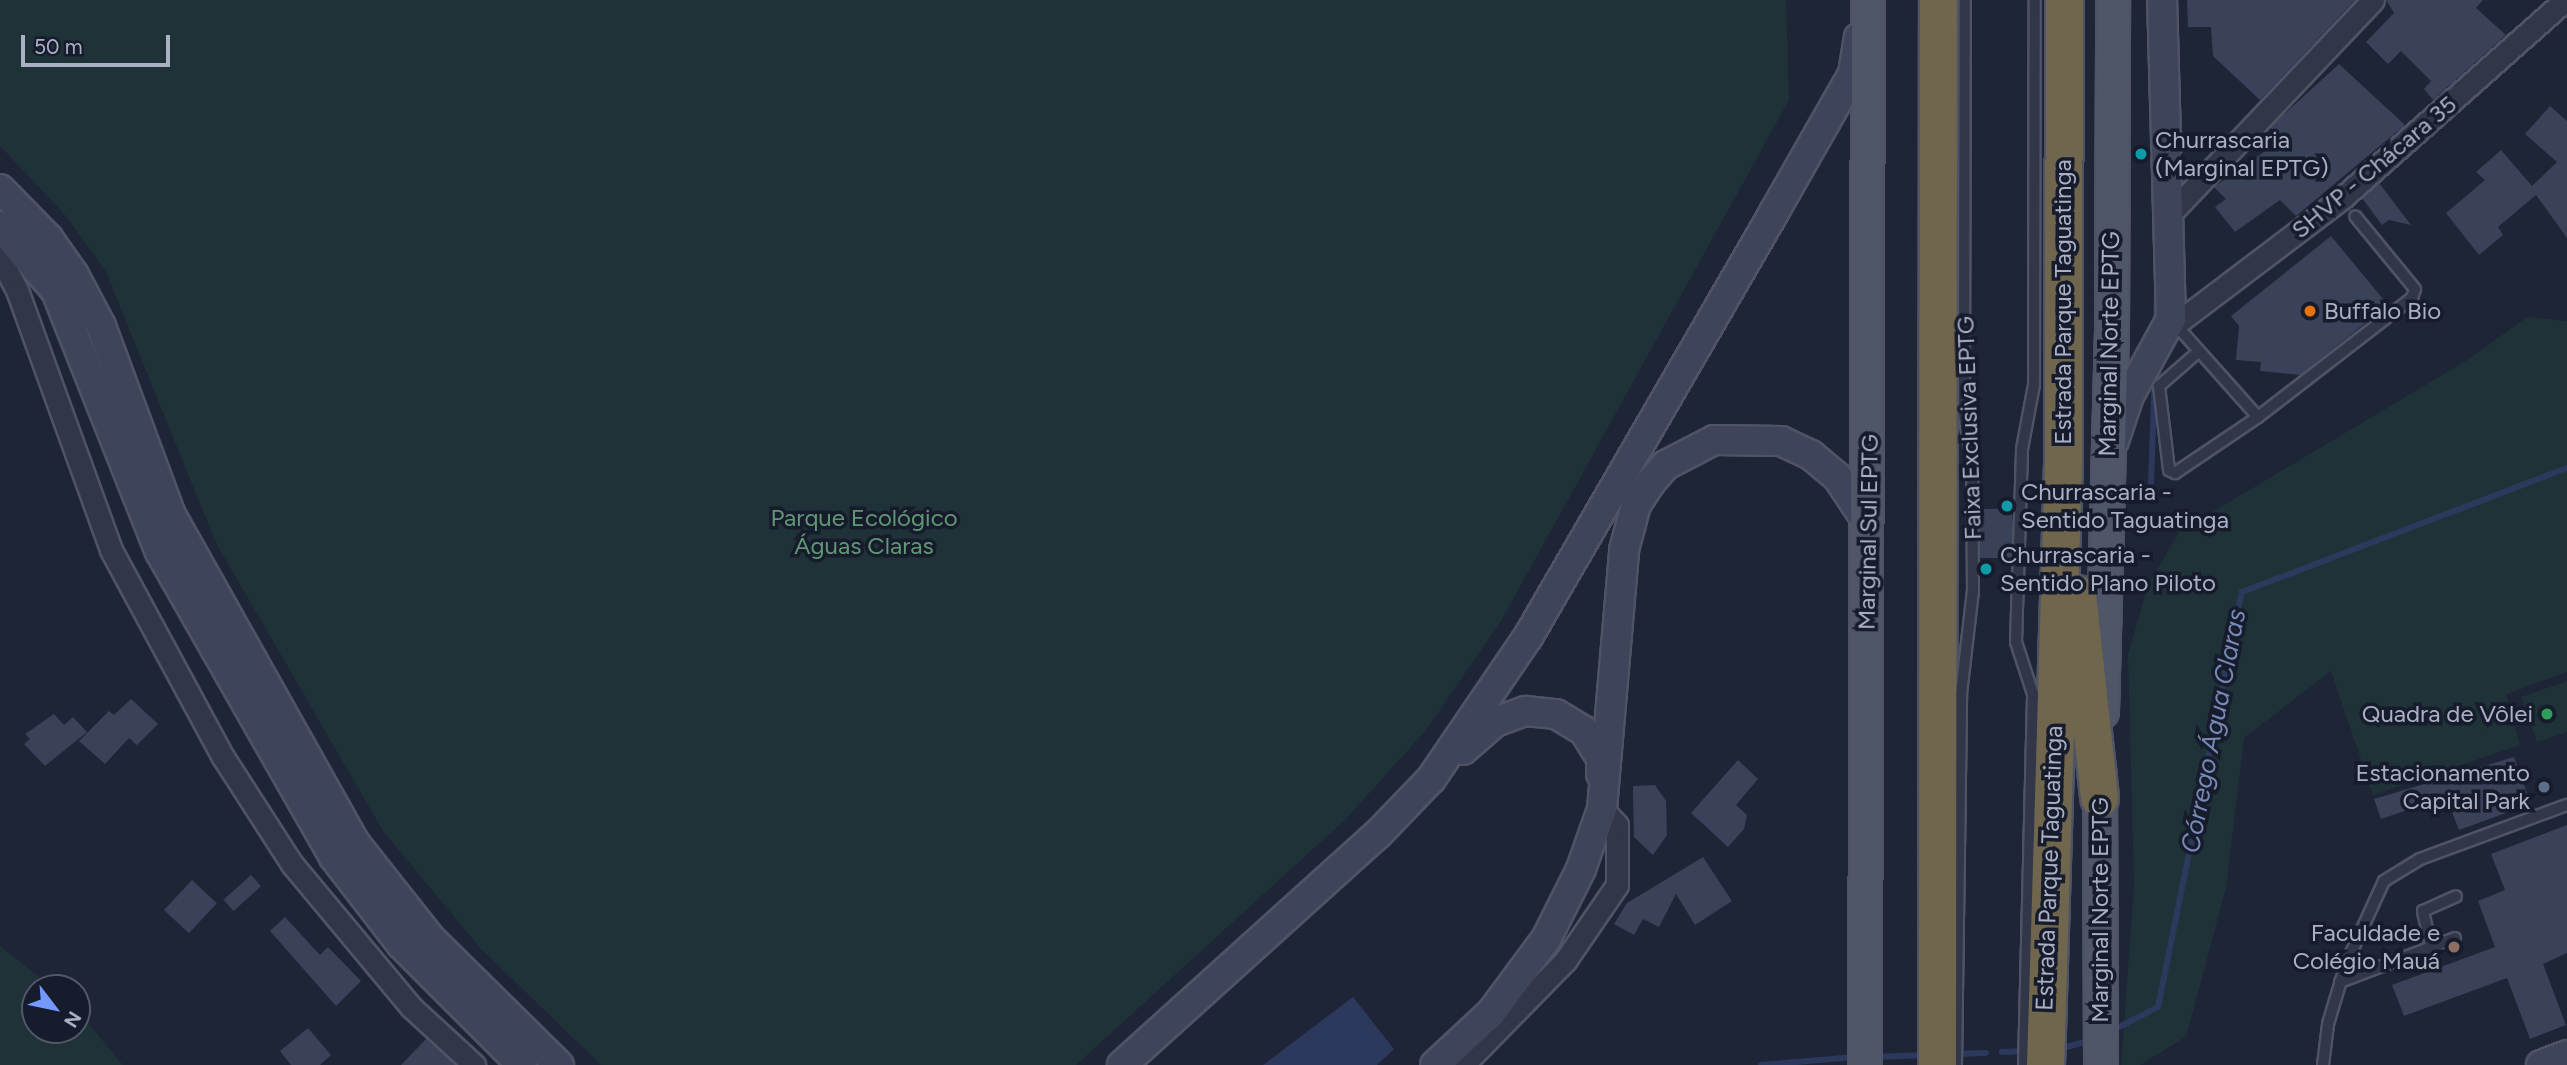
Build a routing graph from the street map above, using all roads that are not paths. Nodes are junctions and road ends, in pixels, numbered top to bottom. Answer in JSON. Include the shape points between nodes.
{"nodes":[{"id":1,"x":1866,"y":0,"type":"edge"},
{"id":2,"x":1938,"y":0,"type":"edge"},
{"id":3,"x":1965,"y":0,"type":"edge"},
{"id":4,"x":2035,"y":0,"type":"edge"},
{"id":5,"x":2064,"y":0,"type":"edge"},
{"id":6,"x":2113,"y":0,"type":"edge"},
{"id":7,"x":2162,"y":0,"type":"edge"},
{"id":8,"x":2373,"y":0,"type":"edge"},
{"id":9,"x":2565,"y":0,"type":"edge"},
{"id":10,"x":0,"y":189,"type":"edge"},
{"id":11,"x":2355,"y":216,"type":"dead end"},
{"id":12,"x":2165,"y":219,"type":"junction"},
{"id":13,"x":0,"y":226,"type":"edge"},
{"id":14,"x":0,"y":258,"type":"edge"},
{"id":15,"x":2173,"y":327,"type":"junction"},
{"id":16,"x":2197,"y":352,"type":"junction"},
{"id":17,"x":2258,"y":417,"type":"junction"},
{"id":18,"x":2108,"y":458,"type":"junction"},
{"id":19,"x":2063,"y":462,"type":"junction"},
{"id":20,"x":1866,"y":520,"type":"junction"},
{"id":21,"x":1431,"y":779,"type":"junction"},
{"id":22,"x":2099,"y":798,"type":"junction"},
{"id":23,"x":2567,"y":804,"type":"edge"},
{"id":24,"x":1602,"y":809,"type":"junction"},
{"id":25,"x":2456,"y":896,"type":"dead end"},
{"id":26,"x":2455,"y":938,"type":"dead end"},
{"id":27,"x":2431,"y":946,"type":"junction"},
{"id":28,"x":2340,"y":982,"type":"junction"},
{"id":29,"x":1947,"y":1009,"type":"junction"},
{"id":30,"x":2034,"y":1020,"type":"junction"},
{"id":31,"x":2567,"y":1055,"type":"edge"},
{"id":32,"x":474,"y":1065,"type":"edge"},
{"id":33,"x":522,"y":1065,"type":"edge"},
{"id":34,"x":559,"y":1065,"type":"edge"},
{"id":35,"x":1122,"y":1065,"type":"edge"},
{"id":36,"x":1435,"y":1065,"type":"edge"},
{"id":37,"x":1463,"y":1065,"type":"edge"},
{"id":38,"x":1866,"y":1065,"type":"edge"},
{"id":39,"x":1937,"y":1065,"type":"edge"},
{"id":40,"x":1956,"y":1065,"type":"edge"},
{"id":41,"x":2024,"y":1065,"type":"edge"},
{"id":42,"x":2045,"y":1065,"type":"edge"},
{"id":43,"x":2101,"y":1065,"type":"edge"},
{"id":44,"x":2323,"y":1065,"type":"edge"},
{"id":45,"x":2541,"y":1065,"type":"edge"}],
"edges":[{"from":1,"to":20,"type":"main road","name":"Marginal Sul EPTG","via":[[1871,387]]},
{"from":1,"to":21,"type":"street","via":[[1853,74],[1528,638]]},
{"from":2,"to":29,"type":"highway"},
{"from":3,"to":29,"type":"lane","name":"Faixa Exclusiva EPTG","via":[[1964,412],[1972,462],[1973,591],[1961,694]]},
{"from":4,"to":30,"type":"lane","name":"Faixa Exclusiva EPTG","via":[[2034,385],[2022,449],[2016,642],[2033,694]]},
{"from":5,"to":19,"type":"highway","name":"Estrada Parque Taguatinga"},
{"from":6,"to":18,"type":"main road","name":"Marginal Norte EPTG"},
{"from":7,"to":12,"type":"street"},
{"from":8,"to":12,"type":"street"},
{"from":9,"to":15,"type":"street","name":"SHVP - Chácara 35","via":[[2341,199]]},
{"from":10,"to":34,"type":"street","via":[[48,238],[74,275],[101,326],[171,515],[355,843],[430,938]]},
{"from":11,"to":17,"type":"lane","name":"SHVP - Chácara 35","via":[[2415,289],[2412,299]]},
{"from":12,"to":15,"type":"street"},
{"from":13,"to":33,"type":"street","via":[[56,291],[160,552],[314,825],[401,944]]},
{"from":14,"to":32,"type":"street","via":[[17,290],[111,550],[223,757],[301,874],[411,1007]]},
{"from":15,"to":16,"type":"lane"},
{"from":15,"to":18,"type":"street","name":"SHVP - Chácara 35","via":[[2129,396]]},
{"from":16,"to":17,"type":"lane"},
{"from":16,"to":17,"type":"lane","via":[[2160,386],[2169,470],[2175,473]]},
{"from":18,"to":22,"type":"main road","name":"Marginal Norte EPTG"},
{"from":19,"to":22,"type":"highway"},
{"from":19,"to":30,"type":"highway","name":"Estrada Parque Taguatinga"},
{"from":20,"to":24,"type":"street","via":[[1838,478],[1811,455],[1781,441],[1714,440],[1666,465],[1636,505],[1624,550]]},
{"from":20,"to":38,"type":"main road","name":"Marginal Sul EPTG"},
{"from":21,"to":24,"type":"street","via":[[1495,722],[1526,711],[1556,714],[1584,731],[1601,758]]},
{"from":21,"to":35,"type":"street","via":[[1378,834]]},
{"from":22,"to":43,"type":"main road","name":"Marginal Norte EPTG"},
{"from":23,"to":28,"type":"lane","via":[[2420,859],[2384,881]]},
{"from":24,"to":36,"type":"street","via":[[1581,869],[1546,939],[1491,1013]]},
{"from":24,"to":37,"type":"street","via":[[1617,825],[1617,885],[1565,961]]},
{"from":25,"to":27,"type":"lane","via":[[2423,911]]},
{"from":26,"to":27,"type":"lane"},
{"from":27,"to":28,"type":"lane"},
{"from":28,"to":44,"type":"lane"},
{"from":29,"to":39,"type":"highway"},
{"from":29,"to":40,"type":"lane","name":"Faixa Exclusiva EPTG"},
{"from":30,"to":41,"type":"lane","name":"Faixa Exclusiva EPTG"},
{"from":30,"to":42,"type":"highway","name":"Estrada Parque Taguatinga"},
{"from":31,"to":45,"type":"street"}]}
